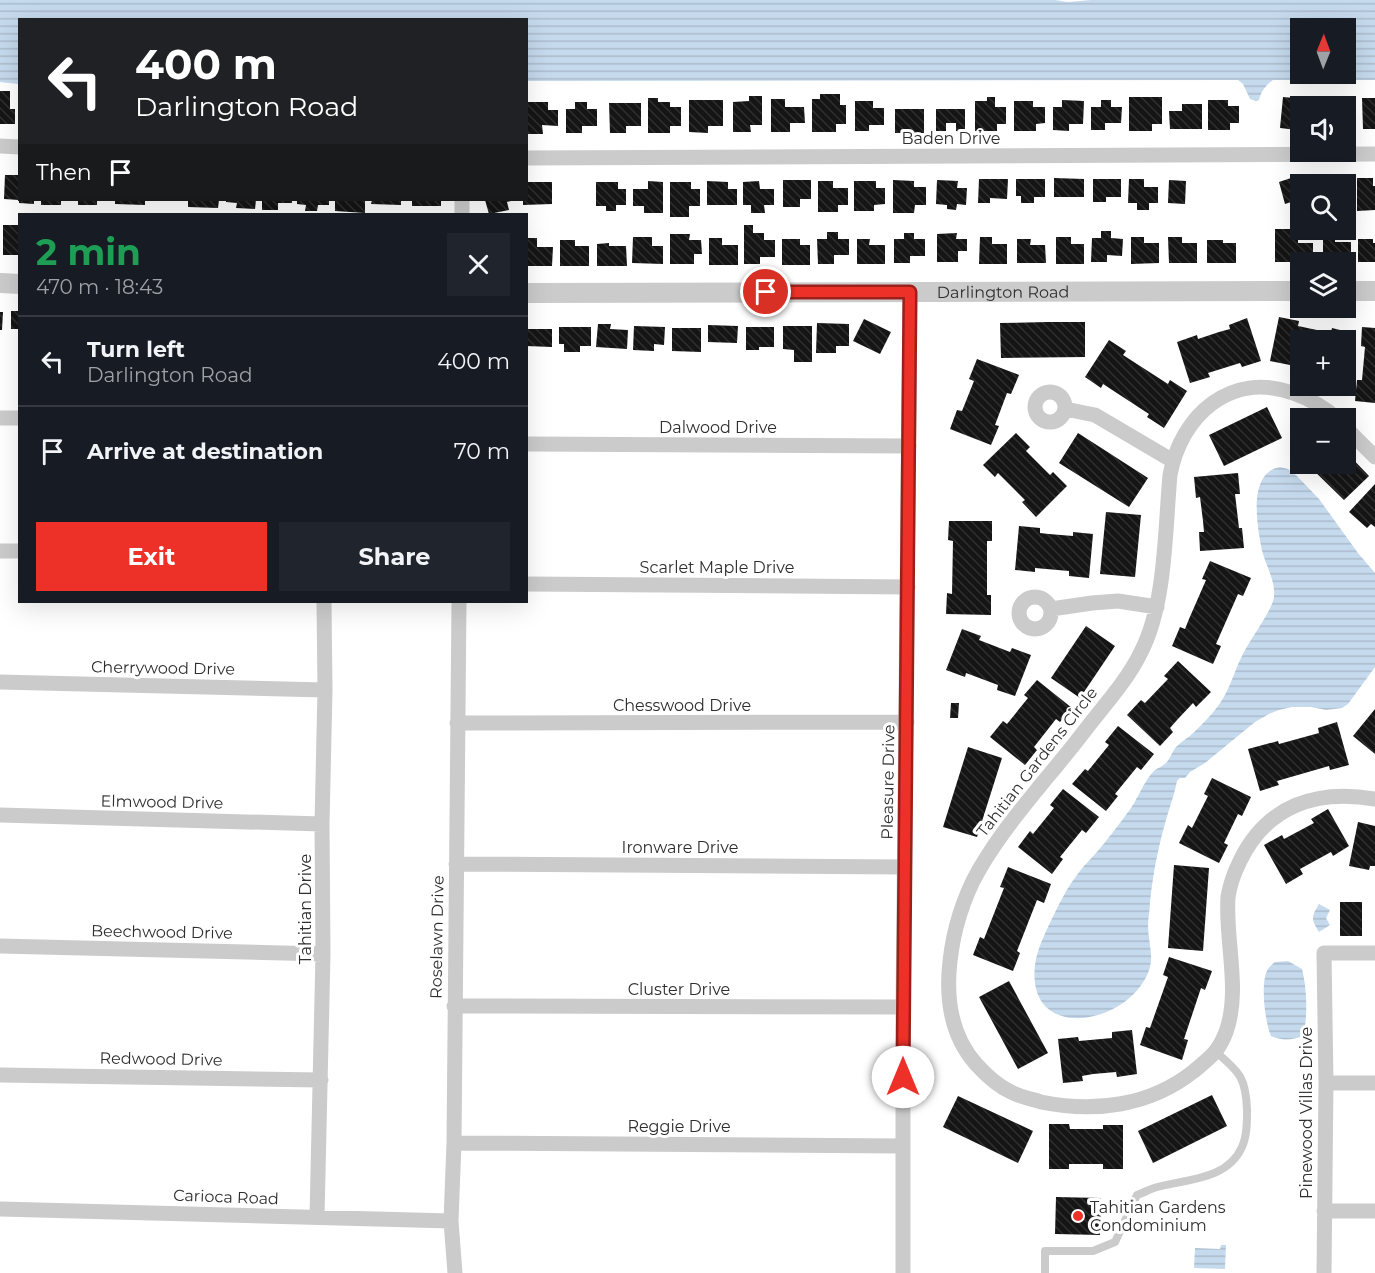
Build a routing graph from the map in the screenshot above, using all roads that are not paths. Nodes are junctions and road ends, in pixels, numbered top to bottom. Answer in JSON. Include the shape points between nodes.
{"nodes":[{"id":1,"x":0,"y":146,"type":"edge"},
{"id":2,"x":18,"y":147,"type":"edge"},
{"id":3,"x":1375,"y":154,"type":"edge"},
{"id":4,"x":528,"y":158,"type":"edge"},
{"id":5,"x":0,"y":283,"type":"edge"},
{"id":6,"x":18,"y":284,"type":"edge"},
{"id":7,"x":1290,"y":291,"type":"edge"},
{"id":8,"x":1356,"y":291,"type":"edge"},
{"id":9,"x":1375,"y":291,"type":"edge"},
{"id":10,"x":910,"y":292,"type":"junction"},
{"id":11,"x":528,"y":293,"type":"edge"},
{"id":12,"x":1324,"y":408,"type":"edge"},
{"id":13,"x":1065,"y":409,"type":"dead end"},
{"id":14,"x":0,"y":418,"type":"edge"},
{"id":15,"x":18,"y":418,"type":"edge"},
{"id":16,"x":1356,"y":438,"type":"edge"},
{"id":17,"x":528,"y":444,"type":"edge"},
{"id":18,"x":909,"y":446,"type":"junction"},
{"id":19,"x":1375,"y":457,"type":"edge"},
{"id":20,"x":1173,"y":461,"type":"junction"},
{"id":21,"x":0,"y":550,"type":"edge"},
{"id":22,"x":18,"y":551,"type":"edge"},
{"id":23,"x":528,"y":584,"type":"edge"},
{"id":24,"x":908,"y":587,"type":"junction"},
{"id":25,"x":324,"y":603,"type":"edge"},
{"id":26,"x":459,"y":603,"type":"edge"},
{"id":27,"x":1157,"y":608,"type":"junction"},
{"id":28,"x":1051,"y":609,"type":"dead end"},
{"id":29,"x":0,"y":682,"type":"edge"},
{"id":30,"x":325,"y":690,"type":"junction"},
{"id":31,"x":907,"y":722,"type":"junction"},
{"id":32,"x":457,"y":723,"type":"junction"},
{"id":33,"x":1375,"y":799,"type":"edge"},
{"id":34,"x":0,"y":815,"type":"edge"},
{"id":35,"x":322,"y":824,"type":"junction"},
{"id":36,"x":456,"y":864,"type":"junction"},
{"id":37,"x":904,"y":867,"type":"junction"},
{"id":38,"x":0,"y":946,"type":"edge"},
{"id":39,"x":1375,"y":953,"type":"edge"},
{"id":40,"x":323,"y":954,"type":"junction"},
{"id":41,"x":454,"y":1006,"type":"junction"},
{"id":42,"x":903,"y":1007,"type":"junction"},
{"id":43,"x":1216,"y":1053,"type":"junction"},
{"id":44,"x":0,"y":1075,"type":"edge"},
{"id":45,"x":321,"y":1080,"type":"junction"},
{"id":46,"x":1326,"y":1083,"type":"junction"},
{"id":47,"x":1375,"y":1083,"type":"edge"},
{"id":48,"x":454,"y":1143,"type":"junction"},
{"id":49,"x":903,"y":1146,"type":"junction"},
{"id":50,"x":0,"y":1209,"type":"edge"},
{"id":51,"x":1323,"y":1211,"type":"junction"},
{"id":52,"x":1375,"y":1211,"type":"edge"},
{"id":53,"x":317,"y":1217,"type":"junction"},
{"id":54,"x":451,"y":1221,"type":"junction"},
{"id":55,"x":455,"y":1273,"type":"edge"},
{"id":56,"x":903,"y":1273,"type":"edge"},
{"id":57,"x":1045,"y":1273,"type":"edge"},
{"id":58,"x":1324,"y":1273,"type":"edge"}],
"edges":[{"from":1,"to":2,"type":"street"},
{"from":3,"to":4,"type":"street","name":"Baden Drive"},
{"from":5,"to":6,"type":"street"},
{"from":7,"to":10,"type":"street","name":"Darlington Road"},
{"from":8,"to":9,"type":"street"},
{"from":10,"to":11,"type":"street","name":"Darlington Road"},
{"from":10,"to":18,"type":"street","name":"Pleasure Drive"},
{"from":12,"to":20,"type":"street","name":"Tahitian Gardens Circle","via":[[1287,391],[1265,387],[1219,398],[1185,433]]},
{"from":13,"to":20,"type":"street","via":[[1095,415]]},
{"from":14,"to":15,"type":"street"},
{"from":16,"to":19,"type":"street"},
{"from":17,"to":18,"type":"street","name":"Dalwood Drive"},
{"from":18,"to":24,"type":"street","name":"Pleasure Drive"},
{"from":20,"to":27,"type":"street","name":"Tahitian Gardens Circle"},
{"from":21,"to":22,"type":"street"},
{"from":23,"to":24,"type":"street","name":"Scarlet Maple Drive"},
{"from":24,"to":31,"type":"street","name":"Pleasure Drive"},
{"from":25,"to":30,"type":"street","name":"Tahitian Drive"},
{"from":26,"to":32,"type":"street","name":"Roselawn Drive"},
{"from":27,"to":28,"type":"street","via":[[1118,601]]},
{"from":27,"to":43,"type":"street","name":"Tahitian Gardens Circle","via":[[1136,663],[1010,823],[973,882],[952,940],[950,1005],[959,1038],[985,1073],[1010,1092],[1059,1106],[1102,1107],[1145,1098],[1186,1077]]},
{"from":29,"to":30,"type":"street","name":"Cherrywood Drive"},
{"from":30,"to":35,"type":"street","name":"Tahitian Drive"},
{"from":31,"to":32,"type":"street","name":"Chesswood Drive"},
{"from":31,"to":37,"type":"street","name":"Pleasure Drive"},
{"from":32,"to":36,"type":"street","name":"Roselawn Drive"},
{"from":33,"to":43,"type":"street","name":"Tahitian Gardens Circle","via":[[1342,795],[1298,804],[1274,817],[1248,845],[1229,894],[1232,1004]]},
{"from":34,"to":35,"type":"street","name":"Elmwood Drive"},
{"from":35,"to":40,"type":"street","name":"Tahitian Drive"},
{"from":36,"to":37,"type":"street","name":"Ironware Drive"},
{"from":36,"to":41,"type":"street","name":"Roselawn Drive"},
{"from":37,"to":42,"type":"street","name":"Pleasure Drive"},
{"from":38,"to":40,"type":"street","name":"Beechwood Drive"},
{"from":39,"to":46,"type":"street","name":"Pinewood Villas Drive","via":[[1324,953]]},
{"from":40,"to":45,"type":"street","name":"Tahitian Drive"},
{"from":41,"to":42,"type":"street","name":"Cluster Drive"},
{"from":41,"to":48,"type":"street","name":"Roselawn Drive"},
{"from":42,"to":49,"type":"street","name":"Pleasure Drive"},
{"from":43,"to":57,"type":"lane","via":[[1235,1068],[1244,1084],[1247,1126],[1238,1154],[1212,1175],[1137,1195],[1115,1242],[1093,1251],[1045,1251]]},
{"from":44,"to":45,"type":"street","name":"Redwood Drive"},
{"from":45,"to":53,"type":"street","name":"Tahitian Drive"},
{"from":46,"to":47,"type":"street"},
{"from":46,"to":51,"type":"street","name":"Pinewood Villas Drive"},
{"from":48,"to":49,"type":"street","name":"Reggie Drive"},
{"from":48,"to":54,"type":"street","name":"Roselawn Drive"},
{"from":49,"to":56,"type":"street","name":"Pleasure Drive"},
{"from":50,"to":53,"type":"street","name":"Carioca Road"},
{"from":51,"to":52,"type":"street"},
{"from":51,"to":58,"type":"street","name":"Pinewood Villas Drive"},
{"from":53,"to":54,"type":"street","name":"Carioca Road"},
{"from":54,"to":55,"type":"street","name":"Roselawn Drive"}]}
